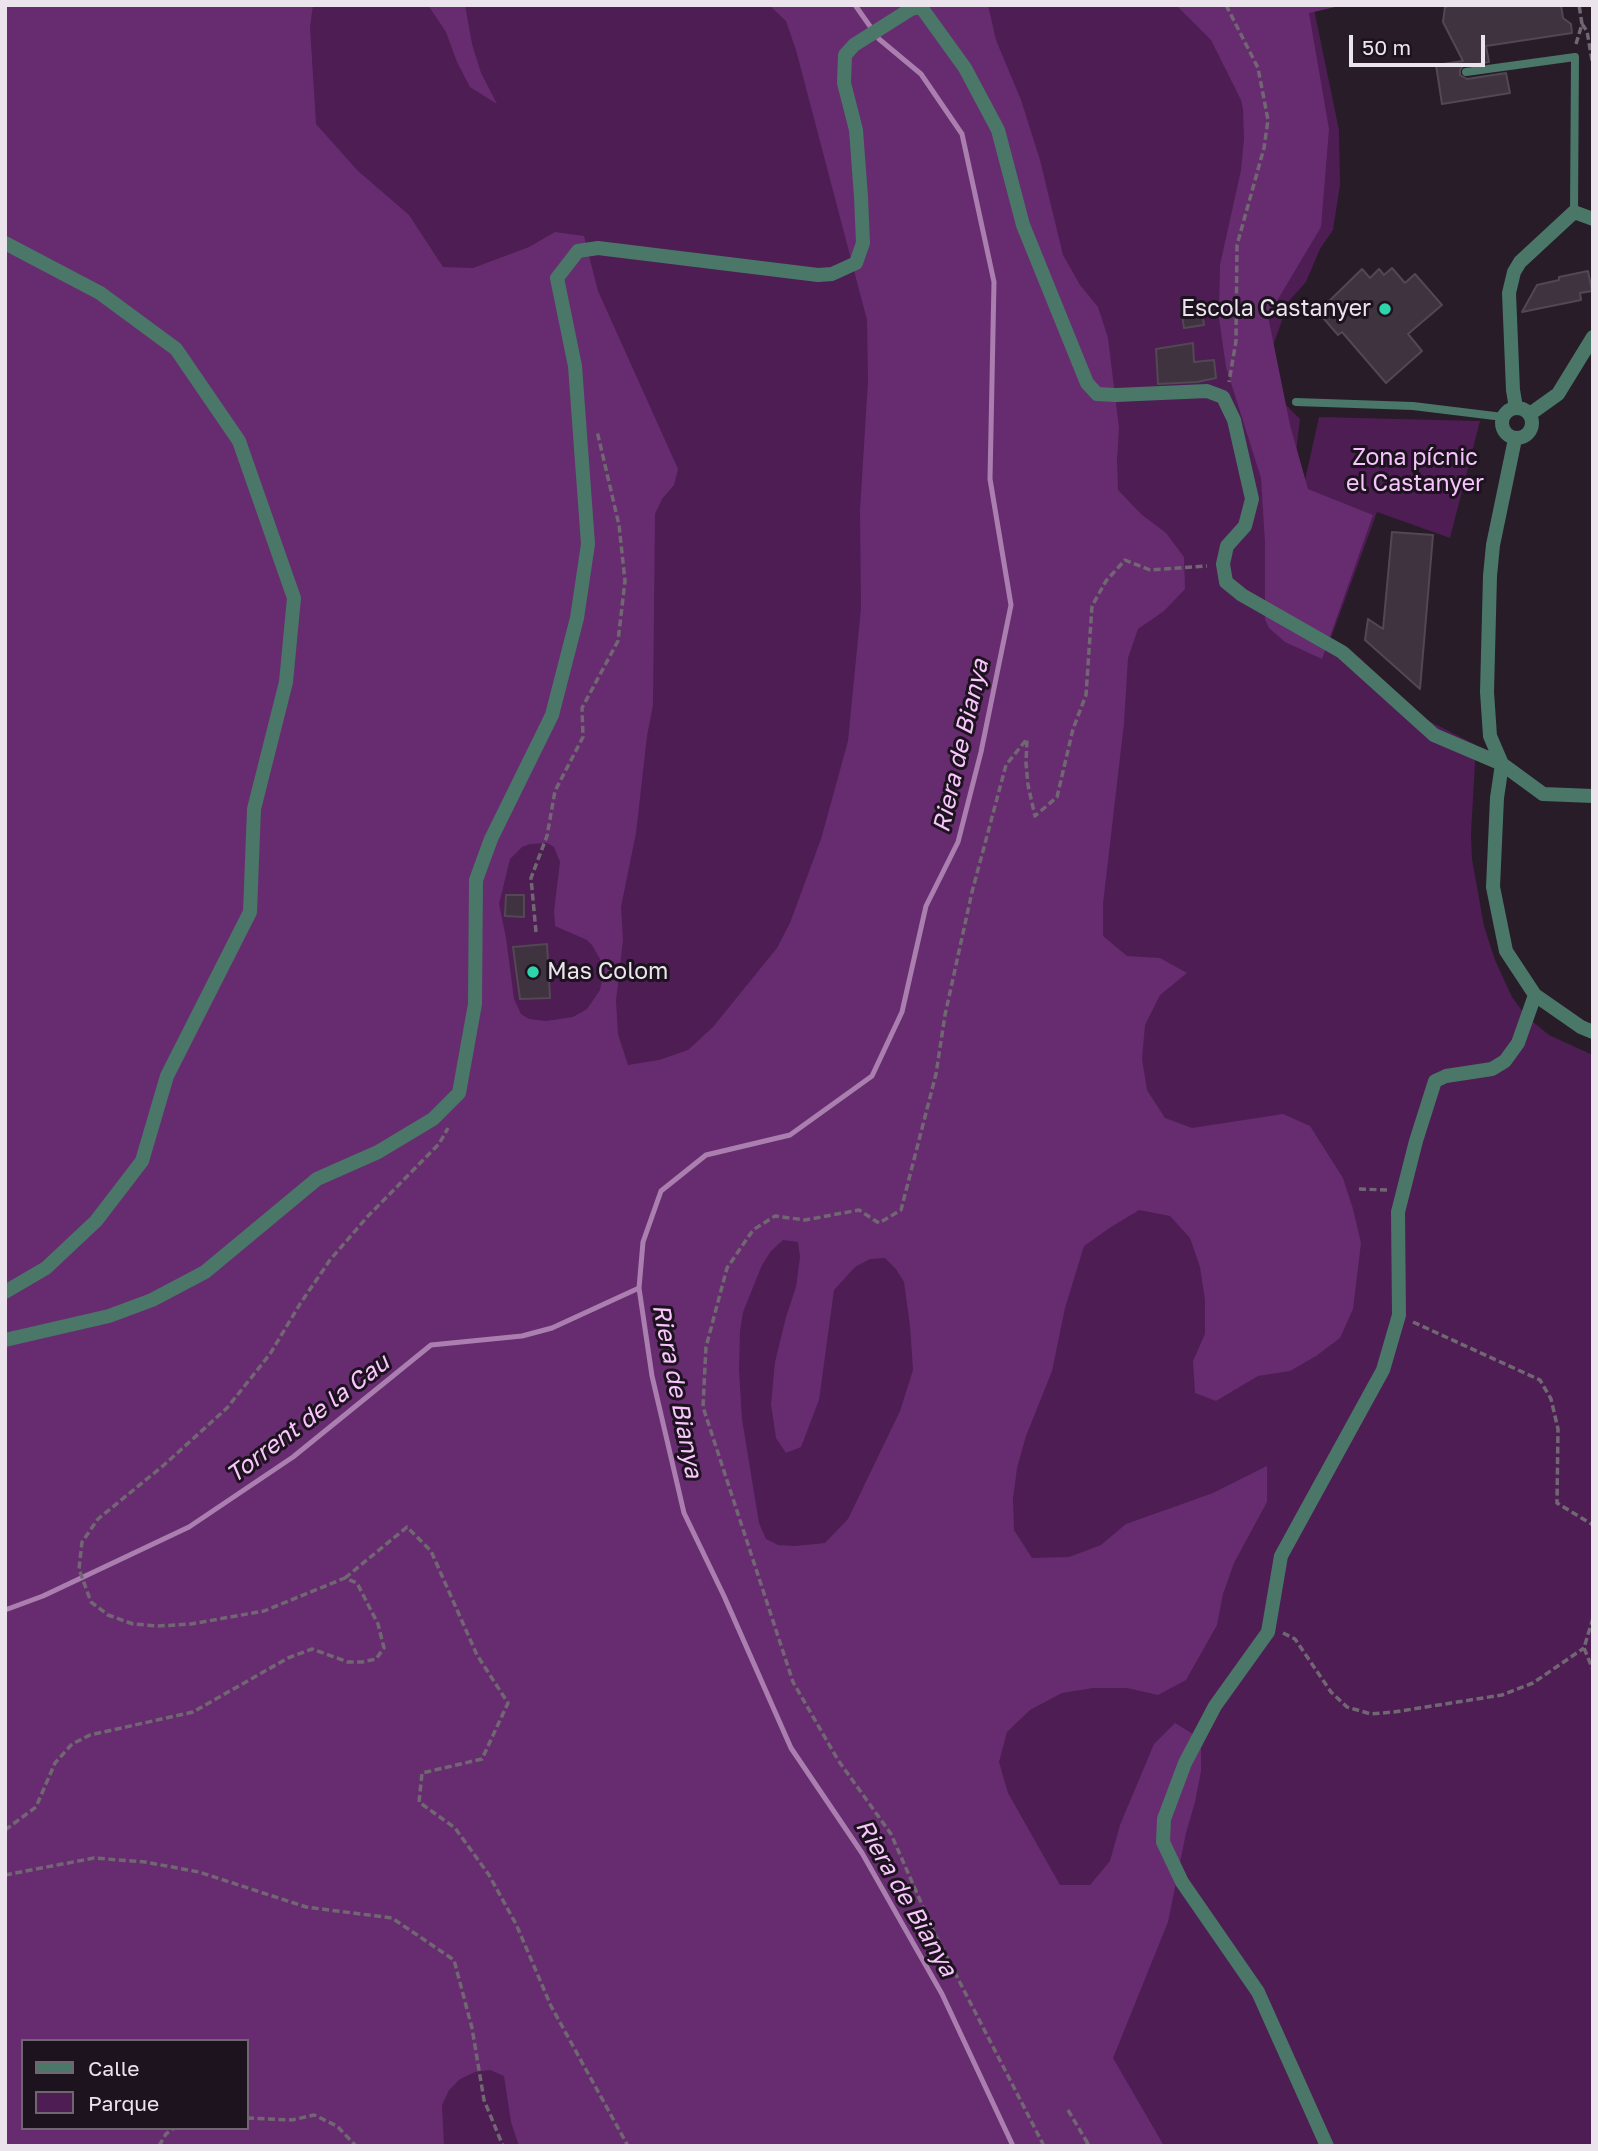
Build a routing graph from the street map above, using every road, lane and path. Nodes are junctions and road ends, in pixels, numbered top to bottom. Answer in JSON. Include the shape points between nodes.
{"nodes":[{"id":1,"x":1226,"y":5,"type":"edge"},
{"id":2,"x":1580,"y":5,"type":"edge"},
{"id":3,"x":1582,"y":24,"type":"junction"},
{"id":4,"x":1575,"y":57,"type":"junction"},
{"id":5,"x":1593,"y":66,"type":"edge"},
{"id":6,"x":1466,"y":72,"type":"dead end"},
{"id":7,"x":1574,"y":212,"type":"junction"},
{"id":8,"x":1593,"y":219,"type":"edge"},
{"id":9,"x":5,"y":243,"type":"edge"},
{"id":10,"x":1593,"y":337,"type":"edge"},
{"id":11,"x":1223,"y":397,"type":"junction"},
{"id":12,"x":1296,"y":402,"type":"dead end"},
{"id":13,"x":1523,"y":411,"type":"junction"},
{"id":14,"x":1503,"y":417,"type":"junction"},
{"id":15,"x":1515,"y":439,"type":"junction"},
{"id":16,"x":1223,"y":564,"type":"junction"},
{"id":17,"x":1502,"y":764,"type":"junction"},
{"id":18,"x":1593,"y":796,"type":"edge"},
{"id":19,"x":1535,"y":995,"type":"junction"},
{"id":20,"x":1593,"y":1032,"type":"edge"},
{"id":21,"x":452,"y":1122,"type":"dead end"},
{"id":22,"x":1359,"y":1189,"type":"dead end"},
{"id":23,"x":1403,"y":1191,"type":"junction"},
{"id":24,"x":5,"y":1292,"type":"edge"},
{"id":25,"x":1399,"y":1315,"type":"junction"},
{"id":26,"x":5,"y":1340,"type":"edge"},
{"id":27,"x":1593,"y":1525,"type":"edge"},
{"id":28,"x":345,"y":1578,"type":"junction"},
{"id":29,"x":1593,"y":1618,"type":"edge"},
{"id":30,"x":1268,"y":1632,"type":"junction"},
{"id":31,"x":1584,"y":1648,"type":"junction"},
{"id":32,"x":1593,"y":1670,"type":"edge"},
{"id":33,"x":5,"y":1830,"type":"edge"},
{"id":34,"x":5,"y":1875,"type":"edge"},
{"id":35,"x":1068,"y":2110,"type":"dead end"},
{"id":36,"x":248,"y":2118,"type":"edge"},
{"id":37,"x":171,"y":2130,"type":"edge"},
{"id":38,"x":1087,"y":2145,"type":"edge"},
{"id":39,"x":159,"y":2146,"type":"edge"},
{"id":40,"x":356,"y":2146,"type":"edge"},
{"id":41,"x":503,"y":2146,"type":"edge"},
{"id":42,"x":628,"y":2146,"type":"edge"},
{"id":43,"x":1044,"y":2146,"type":"edge"},
{"id":44,"x":1327,"y":2146,"type":"edge"}],
"edges":[{"from":1,"to":11,"type":"path","via":[[1258,68],[1268,120],[1237,245],[1236,341]]},
{"from":2,"to":3,"type":"path"},
{"from":3,"to":4,"type":"path"},
{"from":3,"to":5,"type":"path"},
{"from":4,"to":6,"type":"lane"},
{"from":4,"to":7,"type":"lane"},
{"from":7,"to":8,"type":"street"},
{"from":7,"to":13,"type":"street","via":[[1514,272],[1509,293],[1513,390]]},
{"from":9,"to":24,"type":"street","via":[[100,293],[177,349],[239,441],[294,598],[286,682],[254,808],[250,912],[167,1076],[142,1161],[96,1221],[46,1268]]},
{"from":10,"to":13,"type":"street","via":[[1558,394]]},
{"from":11,"to":16,"type":"street","via":[[1234,420],[1252,499],[1245,526],[1227,546]]},
{"from":11,"to":26,"type":"street","via":[[1206,391],[1097,394],[1087,383],[1023,225],[999,130],[965,68],[921,7],[854,45],[845,55],[844,83],[856,130],[861,197],[863,243],[856,263],[818,275],[598,248],[578,251],[557,278],[575,366],[588,544],[577,618],[552,715],[491,839],[477,880],[475,1004],[458,1093],[433,1119],[378,1152],[317,1180],[205,1272],[109,1316]]},
{"from":12,"to":14,"type":"lane","via":[[1413,406]]},
{"from":13,"to":14,"type":"street","via":[[1508,410]]},
{"from":13,"to":15,"type":"street","via":[[1532,428]]},
{"from":14,"to":15,"type":"street","via":[[1505,433]]},
{"from":15,"to":17,"type":"street","via":[[1490,576],[1487,692],[1490,736]]},
{"from":16,"to":17,"type":"street","via":[[1226,582],[1234,589],[1342,652],[1434,735]]},
{"from":16,"to":43,"type":"path","via":[[1150,570],[1125,561],[1106,581],[1092,606],[1086,695],[1056,797],[1035,816],[1027,785],[1027,739],[1006,765],[972,892],[936,1074],[901,1210],[878,1223],[859,1210],[805,1220],[775,1216],[753,1230],[727,1268],[706,1347],[703,1407],[793,1682],[838,1760],[891,1834],[934,1931]]},
{"from":17,"to":18,"type":"street","via":[[1543,794]]},
{"from":17,"to":19,"type":"street","via":[[1493,887],[1506,951]]},
{"from":19,"to":20,"type":"street"},
{"from":19,"to":23,"type":"street","via":[[1518,1043],[1505,1061],[1492,1069],[1435,1081]]},
{"from":21,"to":28,"type":"path","via":[[439,1144],[330,1260],[270,1353],[227,1408],[98,1519],[82,1542],[79,1569],[91,1602],[108,1615],[158,1626],[264,1611]]},
{"from":22,"to":23,"type":"path"},
{"from":23,"to":25,"type":"street","via":[[1398,1212]]},
{"from":25,"to":27,"type":"path","via":[[1540,1380],[1551,1399],[1558,1429],[1557,1503]]},
{"from":25,"to":30,"type":"street","via":[[1383,1370],[1281,1556]]},
{"from":28,"to":33,"type":"path","via":[[356,1583],[378,1624],[384,1647],[376,1659],[348,1662],[312,1649],[193,1713],[90,1735],[72,1744],[55,1763],[36,1807]]},
{"from":28,"to":42,"type":"path","via":[[407,1527],[430,1551],[477,1655],[508,1703],[482,1759],[422,1773],[419,1802],[455,1828],[489,1875],[551,2006]]},
{"from":29,"to":31,"type":"path"},
{"from":30,"to":31,"type":"path","via":[[1279,1630],[1295,1639],[1331,1692],[1347,1706],[1371,1714],[1502,1695],[1533,1684]]},
{"from":30,"to":44,"type":"street","via":[[1215,1706],[1185,1763],[1164,1819],[1163,1842],[1182,1882],[1258,1992]]},
{"from":31,"to":32,"type":"path"},
{"from":34,"to":41,"type":"path","via":[[94,1858],[145,1861],[199,1872],[306,1907],[392,1918],[454,1960],[484,2100]]},
{"from":35,"to":38,"type":"path"},
{"from":36,"to":40,"type":"path","via":[[292,2120],[314,2115],[337,2126]]},
{"from":37,"to":39,"type":"path"}]}
